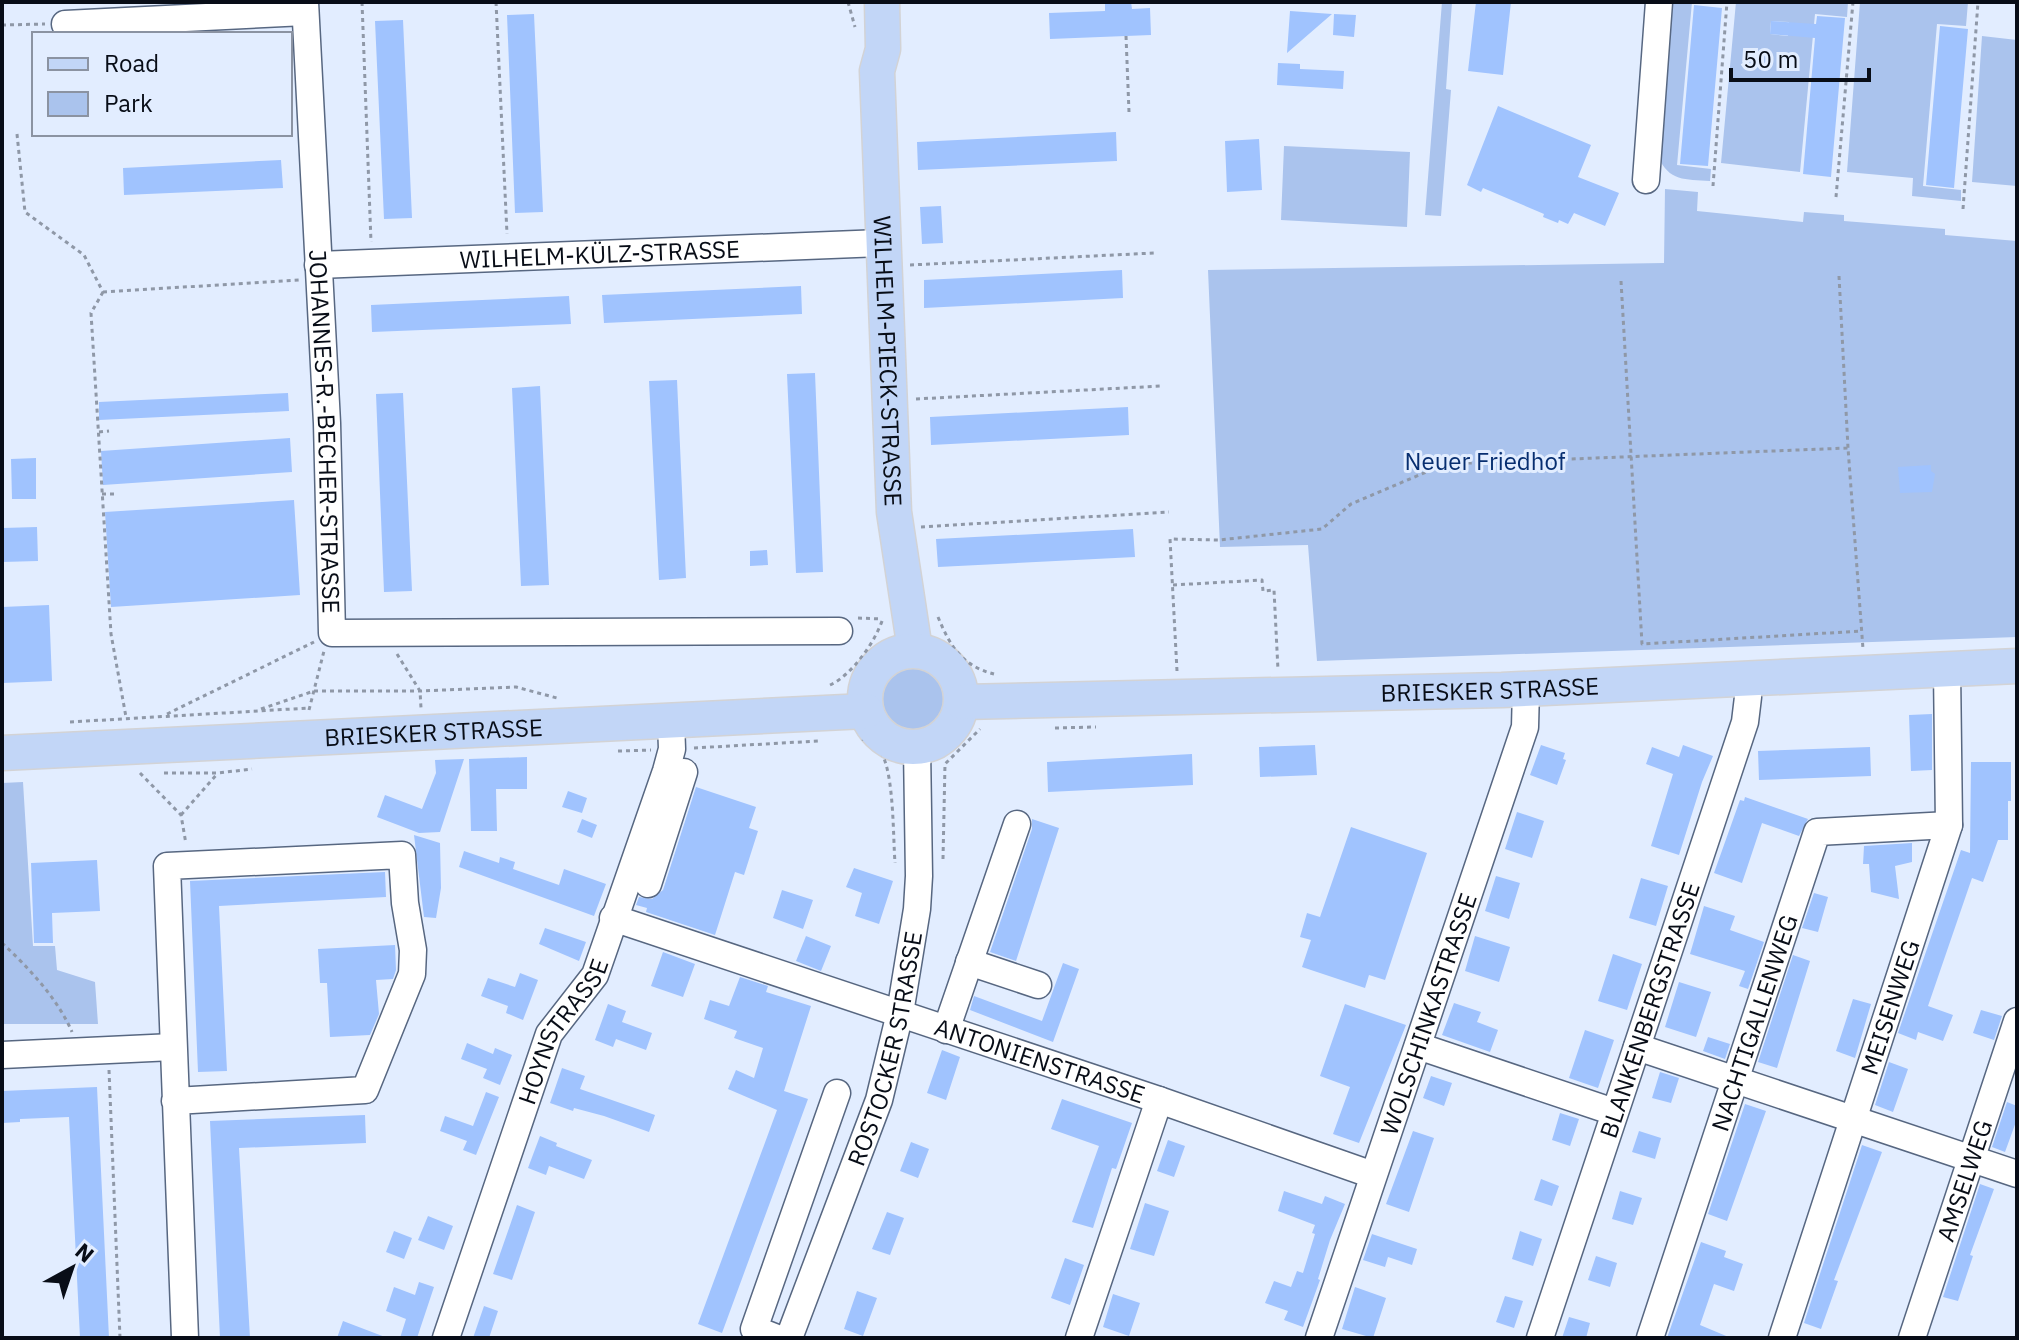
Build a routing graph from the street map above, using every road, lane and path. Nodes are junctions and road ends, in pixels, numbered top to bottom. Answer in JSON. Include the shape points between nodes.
{"nodes":[{"id":1,"x":362,"y":2,"type":"edge"},
{"id":2,"x":496,"y":2,"type":"edge"},
{"id":3,"x":866,"y":2,"type":"edge"},
{"id":4,"x":882,"y":2,"type":"edge"},
{"id":5,"x":1659,"y":2,"type":"edge"},
{"id":6,"x":1727,"y":2,"type":"edge"},
{"id":7,"x":1853,"y":2,"type":"edge"},
{"id":8,"x":1978,"y":2,"type":"edge"},
{"id":9,"x":305,"y":7,"type":"edge"},
{"id":10,"x":154,"y":11,"type":"edge"},
{"id":11,"x":65,"y":24,"type":"joint"},
{"id":12,"x":2,"y":25,"type":"edge"},
{"id":13,"x":1126,"y":36,"type":"dead end"},
{"id":14,"x":877,"y":71,"type":"junction"},
{"id":15,"x":1129,"y":112,"type":"dead end"},
{"id":16,"x":17,"y":134,"type":"dead end"},
{"id":17,"x":1646,"y":180,"type":"dead end"},
{"id":18,"x":1713,"y":186,"type":"dead end"},
{"id":19,"x":1836,"y":197,"type":"dead end"},
{"id":20,"x":1963,"y":209,"type":"dead end"},
{"id":21,"x":1154,"y":253,"type":"dead end"},
{"id":22,"x":892,"y":254,"type":"junction"},
{"id":23,"x":508,"y":259,"type":"junction"},
{"id":24,"x":372,"y":264,"type":"junction"},
{"id":25,"x":319,"y":272,"type":"junction"},
{"id":26,"x":1839,"y":276,"type":"dead end"},
{"id":27,"x":1621,"y":281,"type":"dead end"},
{"id":28,"x":103,"y":292,"type":"junction"},
{"id":29,"x":1161,"y":386,"type":"dead end"},
{"id":30,"x":908,"y":399,"type":"dead end"},
{"id":31,"x":109,"y":431,"type":"dead end"},
{"id":32,"x":99,"y":432,"type":"junction"},
{"id":33,"x":1848,"y":448,"type":"junction"},
{"id":34,"x":1632,"y":457,"type":"junction"},
{"id":35,"x":102,"y":494,"type":"junction"},
{"id":36,"x":114,"y":494,"type":"dead end"},
{"id":37,"x":1169,"y":512,"type":"dead end"},
{"id":38,"x":917,"y":527,"type":"dead end"},
{"id":39,"x":106,"y":557,"type":"junction"},
{"id":40,"x":116,"y":557,"type":"dead end"},
{"id":41,"x":1173,"y":585,"type":"junction"},
{"id":42,"x":938,"y":616,"type":"dead end"},
{"id":43,"x":883,"y":619,"type":"dead end"},
{"id":44,"x":110,"y":620,"type":"junction"},
{"id":45,"x":118,"y":620,"type":"dead end"},
{"id":46,"x":839,"y":631,"type":"dead end"},
{"id":47,"x":1862,"y":631,"type":"junction"},
{"id":48,"x":332,"y":633,"type":"junction"},
{"id":49,"x":385,"y":633,"type":"junction"},
{"id":50,"x":1863,"y":649,"type":"dead end"},
{"id":51,"x":915,"y":650,"type":"junction"},
{"id":52,"x":2017,"y":666,"type":"edge"},
{"id":53,"x":1947,"y":670,"type":"junction"},
{"id":54,"x":993,"y":674,"type":"dead end"},
{"id":55,"x":1278,"y":675,"type":"dead end"},
{"id":56,"x":1746,"y":678,"type":"junction"},
{"id":57,"x":1177,"y":681,"type":"dead end"},
{"id":58,"x":830,"y":685,"type":"dead end"},
{"id":59,"x":1526,"y":689,"type":"junction"},
{"id":60,"x":314,"y":691,"type":"junction"},
{"id":61,"x":420,"y":691,"type":"junction"},
{"id":62,"x":559,"y":699,"type":"dead end"},
{"id":63,"x":962,"y":702,"type":"junction"},
{"id":64,"x":309,"y":708,"type":"junction"},
{"id":65,"x":261,"y":709,"type":"junction"},
{"id":66,"x":421,"y":710,"type":"dead end"},
{"id":67,"x":126,"y":717,"type":"dead end"},
{"id":68,"x":306,"y":720,"type":"dead end"},
{"id":69,"x":671,"y":722,"type":"junction"},
{"id":70,"x":863,"y":725,"type":"junction"},
{"id":71,"x":991,"y":726,"type":"dead end"},
{"id":72,"x":917,"y":748,"type":"junction"},
{"id":73,"x":2,"y":753,"type":"edge"},
{"id":74,"x":684,"y":772,"type":"dead end"},
{"id":75,"x":140,"y":773,"type":"dead end"},
{"id":76,"x":218,"y":773,"type":"dead end"},
{"id":77,"x":945,"y":778,"type":"dead end"},
{"id":78,"x":181,"y":815,"type":"junction"},
{"id":79,"x":1017,"y":824,"type":"dead end"},
{"id":80,"x":1949,"y":825,"type":"junction"},
{"id":81,"x":190,"y":866,"type":"junction"},
{"id":82,"x":896,"y":873,"type":"dead end"},
{"id":83,"x":648,"y":884,"type":"dead end"},
{"id":84,"x":613,"y":918,"type":"junction"},
{"id":85,"x":2,"y":943,"type":"edge"},
{"id":86,"x":969,"y":962,"type":"junction"},
{"id":87,"x":1038,"y":985,"type":"dead end"},
{"id":88,"x":900,"y":1013,"type":"junction"},
{"id":89,"x":2017,"y":1021,"type":"edge"},
{"id":90,"x":946,"y":1030,"type":"junction"},
{"id":91,"x":1418,"y":1046,"type":"junction"},
{"id":92,"x":173,"y":1047,"type":"junction"},
{"id":93,"x":1637,"y":1047,"type":"junction"},
{"id":94,"x":74,"y":1051,"type":"junction"},
{"id":95,"x":108,"y":1051,"type":"junction"},
{"id":96,"x":2,"y":1055,"type":"edge"},
{"id":97,"x":1738,"y":1079,"type":"junction"},
{"id":98,"x":837,"y":1093,"type":"dead end"},
{"id":99,"x":1159,"y":1100,"type":"junction"},
{"id":100,"x":175,"y":1101,"type":"junction"},
{"id":101,"x":1614,"y":1112,"type":"junction"},
{"id":102,"x":1855,"y":1119,"type":"junction"},
{"id":103,"x":1971,"y":1159,"type":"junction"},
{"id":104,"x":2017,"y":1174,"type":"edge"},
{"id":105,"x":1373,"y":1175,"type":"junction"},
{"id":106,"x":120,"y":1338,"type":"edge"},
{"id":107,"x":185,"y":1338,"type":"edge"},
{"id":108,"x":446,"y":1338,"type":"edge"},
{"id":109,"x":777,"y":1338,"type":"edge"},
{"id":110,"x":789,"y":1338,"type":"edge"},
{"id":111,"x":1079,"y":1338,"type":"edge"},
{"id":112,"x":1319,"y":1338,"type":"edge"},
{"id":113,"x":1540,"y":1338,"type":"edge"},
{"id":114,"x":1650,"y":1338,"type":"edge"},
{"id":115,"x":1782,"y":1338,"type":"edge"},
{"id":116,"x":1912,"y":1338,"type":"edge"}],
"edges":[{"from":1,"to":24,"type":"path"},
{"from":2,"to":23,"type":"path"},
{"from":3,"to":14,"type":"main road","name":"WILHELM-PIECK-STRASSE","via":[[866,48]]},
{"from":4,"to":14,"type":"main road","name":"WILHELM-PIECK-STRASSE","via":[[883,49]]},
{"from":5,"to":17,"type":"street"},
{"from":6,"to":18,"type":"path"},
{"from":7,"to":19,"type":"path"},
{"from":8,"to":20,"type":"path"},
{"from":9,"to":10,"type":"street","name":"JOHANNES-R.-BECHER-STRASSE"},
{"from":9,"to":25,"type":"street","name":"JOHANNES-R.-BECHER-STRASSE"},
{"from":10,"to":11,"type":"street","name":"JOHANNES-R.-BECHER-STRASSE"},
{"from":11,"to":12,"type":"path"},
{"from":13,"to":15,"type":"path"},
{"from":14,"to":22,"type":"main road","name":"WILHELM-PIECK-STRASSE"},
{"from":16,"to":28,"type":"path","via":[[25,212],[84,255]]},
{"from":21,"to":22,"type":"path"},
{"from":22,"to":23,"type":"street","name":"WILHELM-KÜLZ-STRASSE"},
{"from":22,"to":51,"type":"main road","name":"WILHELM-PIECK-STRASSE","via":[[894,512]]},
{"from":23,"to":24,"type":"street","name":"WILHELM-KÜLZ-STRASSE"},
{"from":24,"to":25,"type":"street","name":"WILHELM-KÜLZ-STRASSE"},
{"from":25,"to":28,"type":"path"},
{"from":25,"to":48,"type":"street","name":"JOHANNES-R.-BECHER-STRASSE"},
{"from":26,"to":33,"type":"path"},
{"from":27,"to":34,"type":"path"},
{"from":28,"to":32,"type":"path","via":[[91,313]]},
{"from":29,"to":30,"type":"path"},
{"from":31,"to":32,"type":"path"},
{"from":32,"to":35,"type":"path"},
{"from":33,"to":34,"type":"path"},
{"from":33,"to":47,"type":"path"},
{"from":34,"to":41,"type":"path","via":[[1445,464],[1351,504],[1322,529],[1219,540],[1170,539]]},
{"from":34,"to":47,"type":"path","via":[[1642,644]]},
{"from":35,"to":36,"type":"path"},
{"from":35,"to":39,"type":"path"},
{"from":37,"to":38,"type":"path"},
{"from":39,"to":40,"type":"path"},
{"from":39,"to":44,"type":"path"},
{"from":41,"to":55,"type":"path","via":[[1262,580],[1263,591],[1274,590]]},
{"from":41,"to":57,"type":"path"},
{"from":42,"to":54,"type":"path","via":[[960,657]]},
{"from":43,"to":58,"type":"path","via":[[859,658]]},
{"from":44,"to":45,"type":"path"},
{"from":44,"to":67,"type":"path"},
{"from":46,"to":49,"type":"street","name":"JOHANNES-R.-BECHER-STRASSE"},
{"from":47,"to":50,"type":"path"},
{"from":48,"to":49,"type":"street","name":"JOHANNES-R.-BECHER-STRASSE"},
{"from":48,"to":60,"type":"path"},
{"from":48,"to":65,"type":"path","via":[[165,715]]},
{"from":49,"to":61,"type":"path"},
{"from":51,"to":63,"type":"main road","via":[[932,654],[950,669]]},
{"from":51,"to":70,"type":"main road","via":[[899,652],[874,672],[866,689]]},
{"from":52,"to":53,"type":"main road","name":"BRIESKER STRASSE"},
{"from":53,"to":56,"type":"main road","name":"BRIESKER STRASSE"},
{"from":53,"to":80,"type":"street","name":"MEISENWEG"},
{"from":56,"to":59,"type":"main road","name":"BRIESKER STRASSE"},
{"from":56,"to":93,"type":"street","name":"BLANKENBERGSTRASSE","via":[[1745,722]]},
{"from":59,"to":63,"type":"main road","name":"BRIESKER STRASSE"},
{"from":59,"to":91,"type":"street","name":"WOLSCHINKASTRASSE","via":[[1525,727]]},
{"from":60,"to":61,"type":"path"},
{"from":60,"to":64,"type":"path"},
{"from":60,"to":65,"type":"path"},
{"from":61,"to":62,"type":"path","via":[[516,687]]},
{"from":61,"to":66,"type":"path"},
{"from":63,"to":72,"type":"main road","via":[[946,734]]},
{"from":64,"to":65,"type":"path"},
{"from":64,"to":68,"type":"path"},
{"from":69,"to":70,"type":"main road","name":"BRIESKER STRASSE"},
{"from":69,"to":73,"type":"main road","name":"BRIESKER STRASSE"},
{"from":69,"to":84,"type":"street","name":"HOYNSTRASSE","via":[[666,771]]},
{"from":70,"to":72,"type":"main road","via":[[901,747]]},
{"from":70,"to":82,"type":"path","via":[[884,757]]},
{"from":71,"to":77,"type":"path","via":[[978,730],[945,764]]},
{"from":72,"to":88,"type":"street","name":"ROSTOCKER STRASSE","via":[[917,909]]},
{"from":74,"to":83,"type":"street"},
{"from":75,"to":78,"type":"path"},
{"from":76,"to":78,"type":"path"},
{"from":78,"to":81,"type":"path"},
{"from":79,"to":86,"type":"street"},
{"from":80,"to":97,"type":"street","name":"NACHTIGALLENWEG","via":[[1817,832]]},
{"from":80,"to":102,"type":"street","name":"MEISENWEG"},
{"from":81,"to":92,"type":"street","via":[[167,866]]},
{"from":81,"to":100,"type":"street","via":[[402,855],[412,974],[365,1090]]},
{"from":84,"to":88,"type":"street","name":"ANTONIENSTRASSE"},
{"from":84,"to":108,"type":"street","name":"HOYNSTRASSE","via":[[595,975],[549,1034]]},
{"from":85,"to":94,"type":"path","via":[[58,1007],[71,1028]]},
{"from":86,"to":87,"type":"street"},
{"from":86,"to":90,"type":"street"},
{"from":88,"to":90,"type":"street","name":"ANTONIENSTRASSE"},
{"from":88,"to":110,"type":"street","name":"ROSTOCKER STRASSE","via":[[879,1100]]},
{"from":89,"to":103,"type":"street","name":"AMSELWEG"},
{"from":90,"to":99,"type":"street","name":"ANTONIENSTRASSE"},
{"from":91,"to":101,"type":"street"},
{"from":91,"to":105,"type":"street","name":"WOLSCHINKASTRASSE"},
{"from":92,"to":95,"type":"street"},
{"from":92,"to":100,"type":"street"},
{"from":93,"to":97,"type":"street"},
{"from":93,"to":101,"type":"street","name":"BLANKENBERGSTRASSE"},
{"from":94,"to":95,"type":"street"},
{"from":94,"to":96,"type":"street"},
{"from":95,"to":106,"type":"path"},
{"from":97,"to":102,"type":"street"},
{"from":97,"to":114,"type":"street","name":"NACHTIGALLENWEG"},
{"from":98,"to":109,"type":"street","via":[[754,1329]]},
{"from":99,"to":105,"type":"street","name":"ANTONIENSTRASSE"},
{"from":99,"to":111,"type":"street"},
{"from":100,"to":107,"type":"street"},
{"from":101,"to":113,"type":"street","name":"BLANKENBERGSTRASSE"},
{"from":102,"to":103,"type":"street"},
{"from":102,"to":115,"type":"street","name":"MEISENWEG"},
{"from":103,"to":104,"type":"street"},
{"from":103,"to":116,"type":"street","name":"AMSELWEG"},
{"from":105,"to":112,"type":"street","name":"WOLSCHINKASTRASSE"}]}
